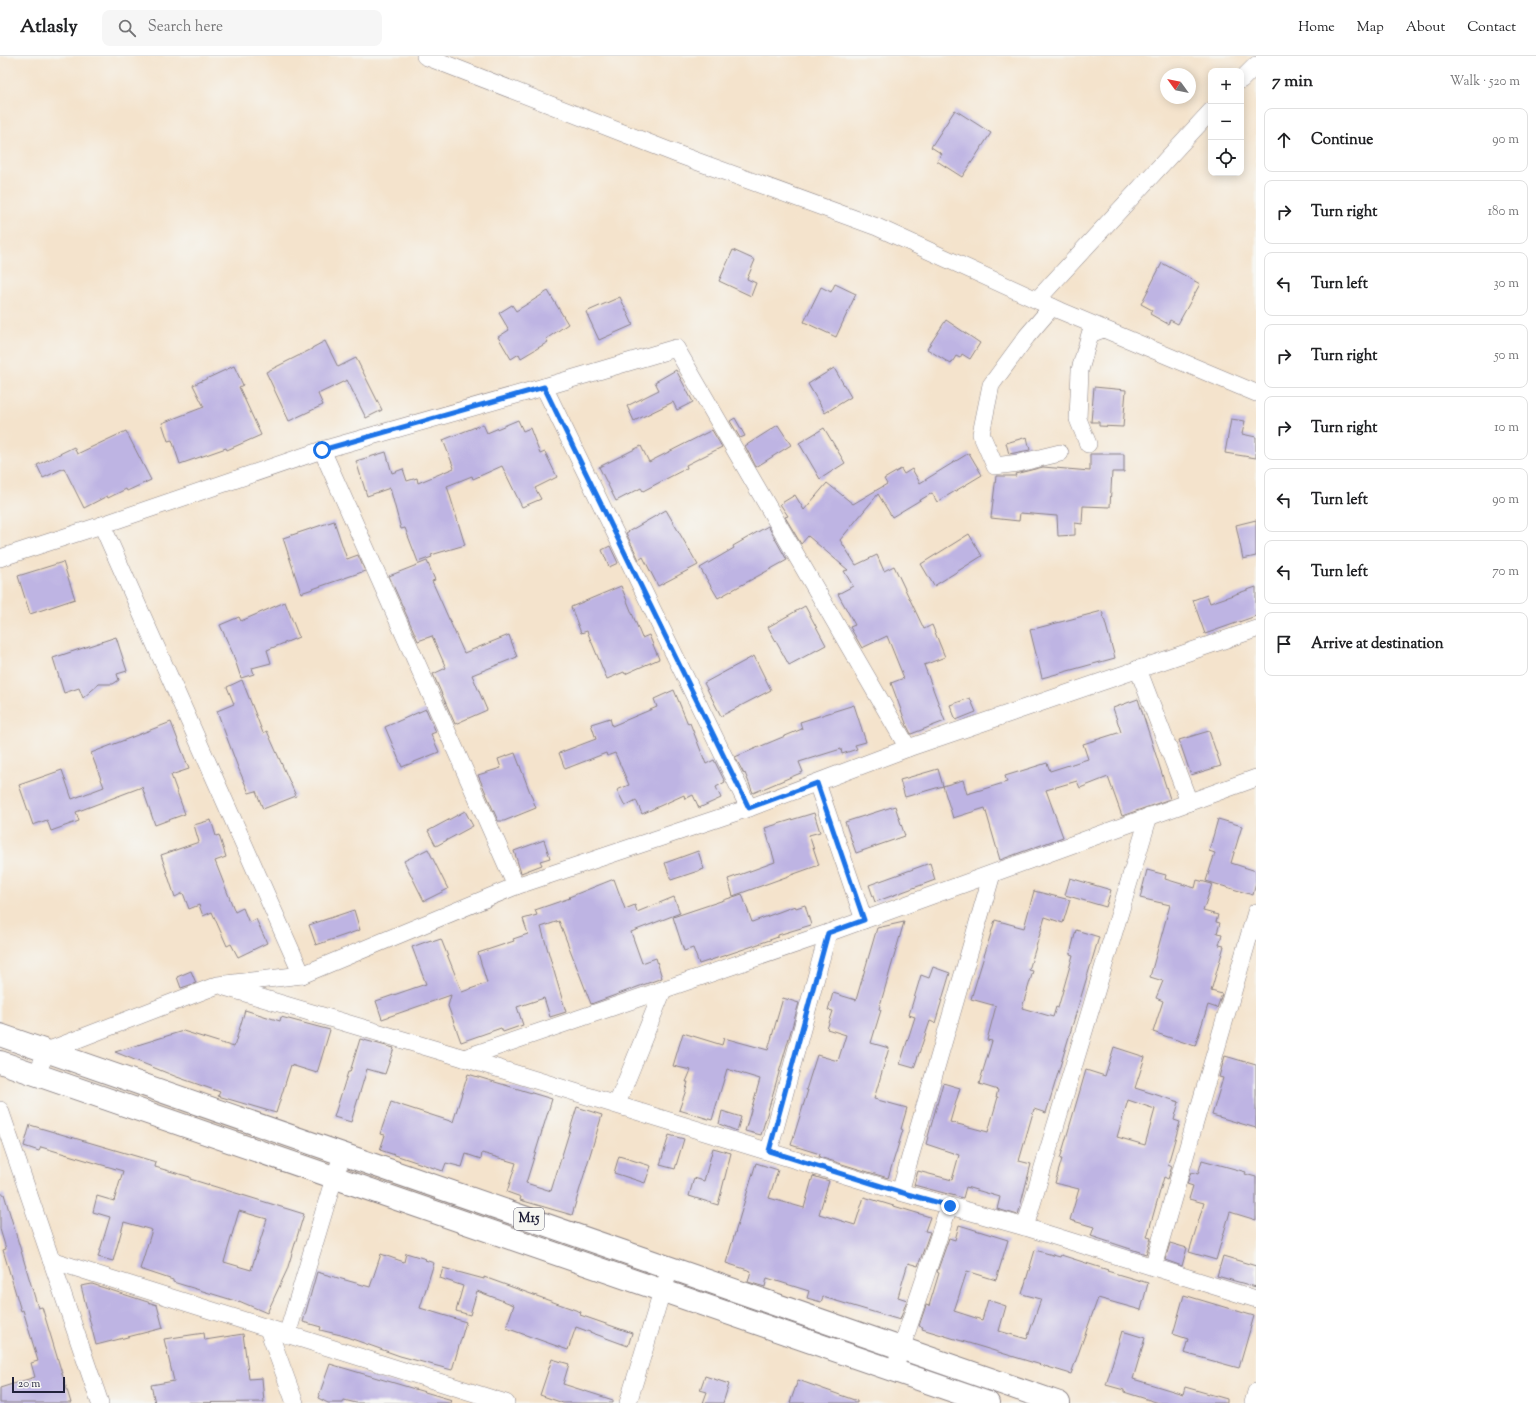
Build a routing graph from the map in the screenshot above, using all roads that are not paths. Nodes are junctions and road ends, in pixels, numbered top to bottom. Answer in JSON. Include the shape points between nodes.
{"nodes":[{"id":1,"x":425,"y":56,"type":"edge"},
{"id":2,"x":1256,"y":65,"type":"edge"},
{"id":3,"x":1244,"y":77,"type":"edge"},
{"id":4,"x":1208,"y":114,"type":"edge"},
{"id":5,"x":1045,"y":303,"type":"junction"},
{"id":6,"x":1103,"y":329,"type":"junction"},
{"id":7,"x":544,"y":387,"type":"junction"},
{"id":8,"x":1256,"y":393,"type":"edge"},
{"id":9,"x":1088,"y":444,"type":"dead end"},
{"id":10,"x":322,"y":450,"type":"junction"},
{"id":11,"x":1060,"y":453,"type":"dead end"},
{"id":12,"x":102,"y":525,"type":"junction"},
{"id":13,"x":0,"y":558,"type":"edge"},
{"id":14,"x":1256,"y":629,"type":"edge"},
{"id":15,"x":1138,"y":669,"type":"junction"},
{"id":16,"x":908,"y":748,"type":"junction"},
{"id":17,"x":1256,"y":778,"type":"edge"},
{"id":18,"x":817,"y":783,"type":"junction"},
{"id":19,"x":1189,"y":802,"type":"junction"},
{"id":20,"x":749,"y":808,"type":"junction"},
{"id":21,"x":1149,"y":816,"type":"junction"},
{"id":22,"x":992,"y":874,"type":"junction"},
{"id":23,"x":516,"y":886,"type":"junction"},
{"id":24,"x":1256,"y":912,"type":"edge"},
{"id":25,"x":864,"y":920,"type":"junction"},
{"id":26,"x":828,"y":933,"type":"junction"},
{"id":27,"x":302,"y":975,"type":"junction"},
{"id":28,"x":218,"y":985,"type":"junction"},
{"id":29,"x":663,"y":990,"type":"junction"},
{"id":30,"x":0,"y":1035,"type":"edge"},
{"id":31,"x":47,"y":1051,"type":"junction"},
{"id":32,"x":464,"y":1058,"type":"junction"},
{"id":33,"x":0,"y":1062,"type":"edge"},
{"id":34,"x":36,"y":1075,"type":"junction"},
{"id":35,"x":617,"y":1104,"type":"junction"},
{"id":36,"x":0,"y":1110,"type":"edge"},
{"id":37,"x":769,"y":1151,"type":"junction"},
{"id":38,"x":343,"y":1154,"type":"junction"},
{"id":39,"x":334,"y":1178,"type":"junction"},
{"id":40,"x":900,"y":1192,"type":"junction"},
{"id":41,"x":950,"y":1206,"type":"junction"},
{"id":42,"x":1026,"y":1227,"type":"junction"},
{"id":43,"x":51,"y":1260,"type":"junction"},
{"id":44,"x":1153,"y":1267,"type":"junction"},
{"id":45,"x":671,"y":1268,"type":"junction"},
{"id":46,"x":662,"y":1291,"type":"junction"},
{"id":47,"x":1256,"y":1299,"type":"edge"},
{"id":48,"x":268,"y":1329,"type":"junction"},
{"id":49,"x":287,"y":1335,"type":"junction"},
{"id":50,"x":902,"y":1348,"type":"junction"},
{"id":51,"x":894,"y":1370,"type":"junction"},
{"id":52,"x":1256,"y":1392,"type":"edge"},
{"id":53,"x":100,"y":1403,"type":"edge"},
{"id":54,"x":295,"y":1403,"type":"edge"},
{"id":55,"x":506,"y":1403,"type":"edge"},
{"id":56,"x":628,"y":1403,"type":"edge"},
{"id":57,"x":988,"y":1403,"type":"edge"},
{"id":58,"x":1059,"y":1403,"type":"edge"},
{"id":59,"x":1253,"y":1403,"type":"edge"}],
"edges":[{"from":1,"to":5,"type":"street","via":[[677,154],[877,227]]},
{"from":2,"to":3,"type":"street"},
{"from":4,"to":5,"type":"street"},
{"from":5,"to":6,"type":"street"},
{"from":5,"to":11,"type":"street","via":[[1027,336],[991,385],[981,434],[995,466]]},
{"from":6,"to":8,"type":"street"},
{"from":6,"to":9,"type":"street","via":[[1090,334],[1080,370],[1078,419]]},
{"from":7,"to":10,"type":"street"},
{"from":7,"to":16,"type":"street","via":[[676,348]]},
{"from":7,"to":20,"type":"street"},
{"from":10,"to":12,"type":"street"},
{"from":10,"to":23,"type":"street"},
{"from":12,"to":13,"type":"street"},
{"from":12,"to":27,"type":"street"},
{"from":14,"to":15,"type":"street"},
{"from":15,"to":16,"type":"street"},
{"from":15,"to":19,"type":"street"},
{"from":16,"to":18,"type":"street"},
{"from":17,"to":19,"type":"street"},
{"from":18,"to":20,"type":"street"},
{"from":18,"to":25,"type":"street"},
{"from":19,"to":21,"type":"street"},
{"from":20,"to":23,"type":"street"},
{"from":21,"to":22,"type":"street"},
{"from":21,"to":42,"type":"street"},
{"from":22,"to":25,"type":"street"},
{"from":22,"to":40,"type":"street"},
{"from":23,"to":27,"type":"street"},
{"from":24,"to":44,"type":"street"},
{"from":25,"to":26,"type":"street"},
{"from":26,"to":29,"type":"street"},
{"from":26,"to":37,"type":"street"},
{"from":27,"to":28,"type":"street"},
{"from":28,"to":31,"type":"street"},
{"from":28,"to":32,"type":"street"},
{"from":29,"to":32,"type":"street"},
{"from":29,"to":35,"type":"street"},
{"from":30,"to":31,"type":"highway","number":"M15"},
{"from":31,"to":34,"type":"street"},
{"from":31,"to":38,"type":"highway","number":"M15"},
{"from":32,"to":35,"type":"street"},
{"from":33,"to":34,"type":"highway","number":"M15"},
{"from":34,"to":39,"type":"highway","number":"M15"},
{"from":35,"to":37,"type":"street"},
{"from":36,"to":43,"type":"street"},
{"from":37,"to":40,"type":"street"},
{"from":38,"to":39,"type":"street"},
{"from":38,"to":45,"type":"highway","number":"M15"},
{"from":39,"to":46,"type":"highway","number":"M15"},
{"from":39,"to":49,"type":"street"},
{"from":40,"to":41,"type":"street"},
{"from":41,"to":42,"type":"street"},
{"from":41,"to":50,"type":"street"},
{"from":42,"to":44,"type":"street"},
{"from":43,"to":48,"type":"street"},
{"from":43,"to":53,"type":"street"},
{"from":44,"to":47,"type":"street"},
{"from":45,"to":46,"type":"street"},
{"from":45,"to":50,"type":"highway","number":"M15"},
{"from":46,"to":51,"type":"highway","number":"M15"},
{"from":46,"to":56,"type":"street"},
{"from":48,"to":49,"type":"street"},
{"from":48,"to":54,"type":"street"},
{"from":49,"to":55,"type":"street"},
{"from":50,"to":51,"type":"street"},
{"from":50,"to":58,"type":"highway","number":"M15"},
{"from":51,"to":57,"type":"highway","number":"M15"},
{"from":52,"to":59,"type":"street"}]}
